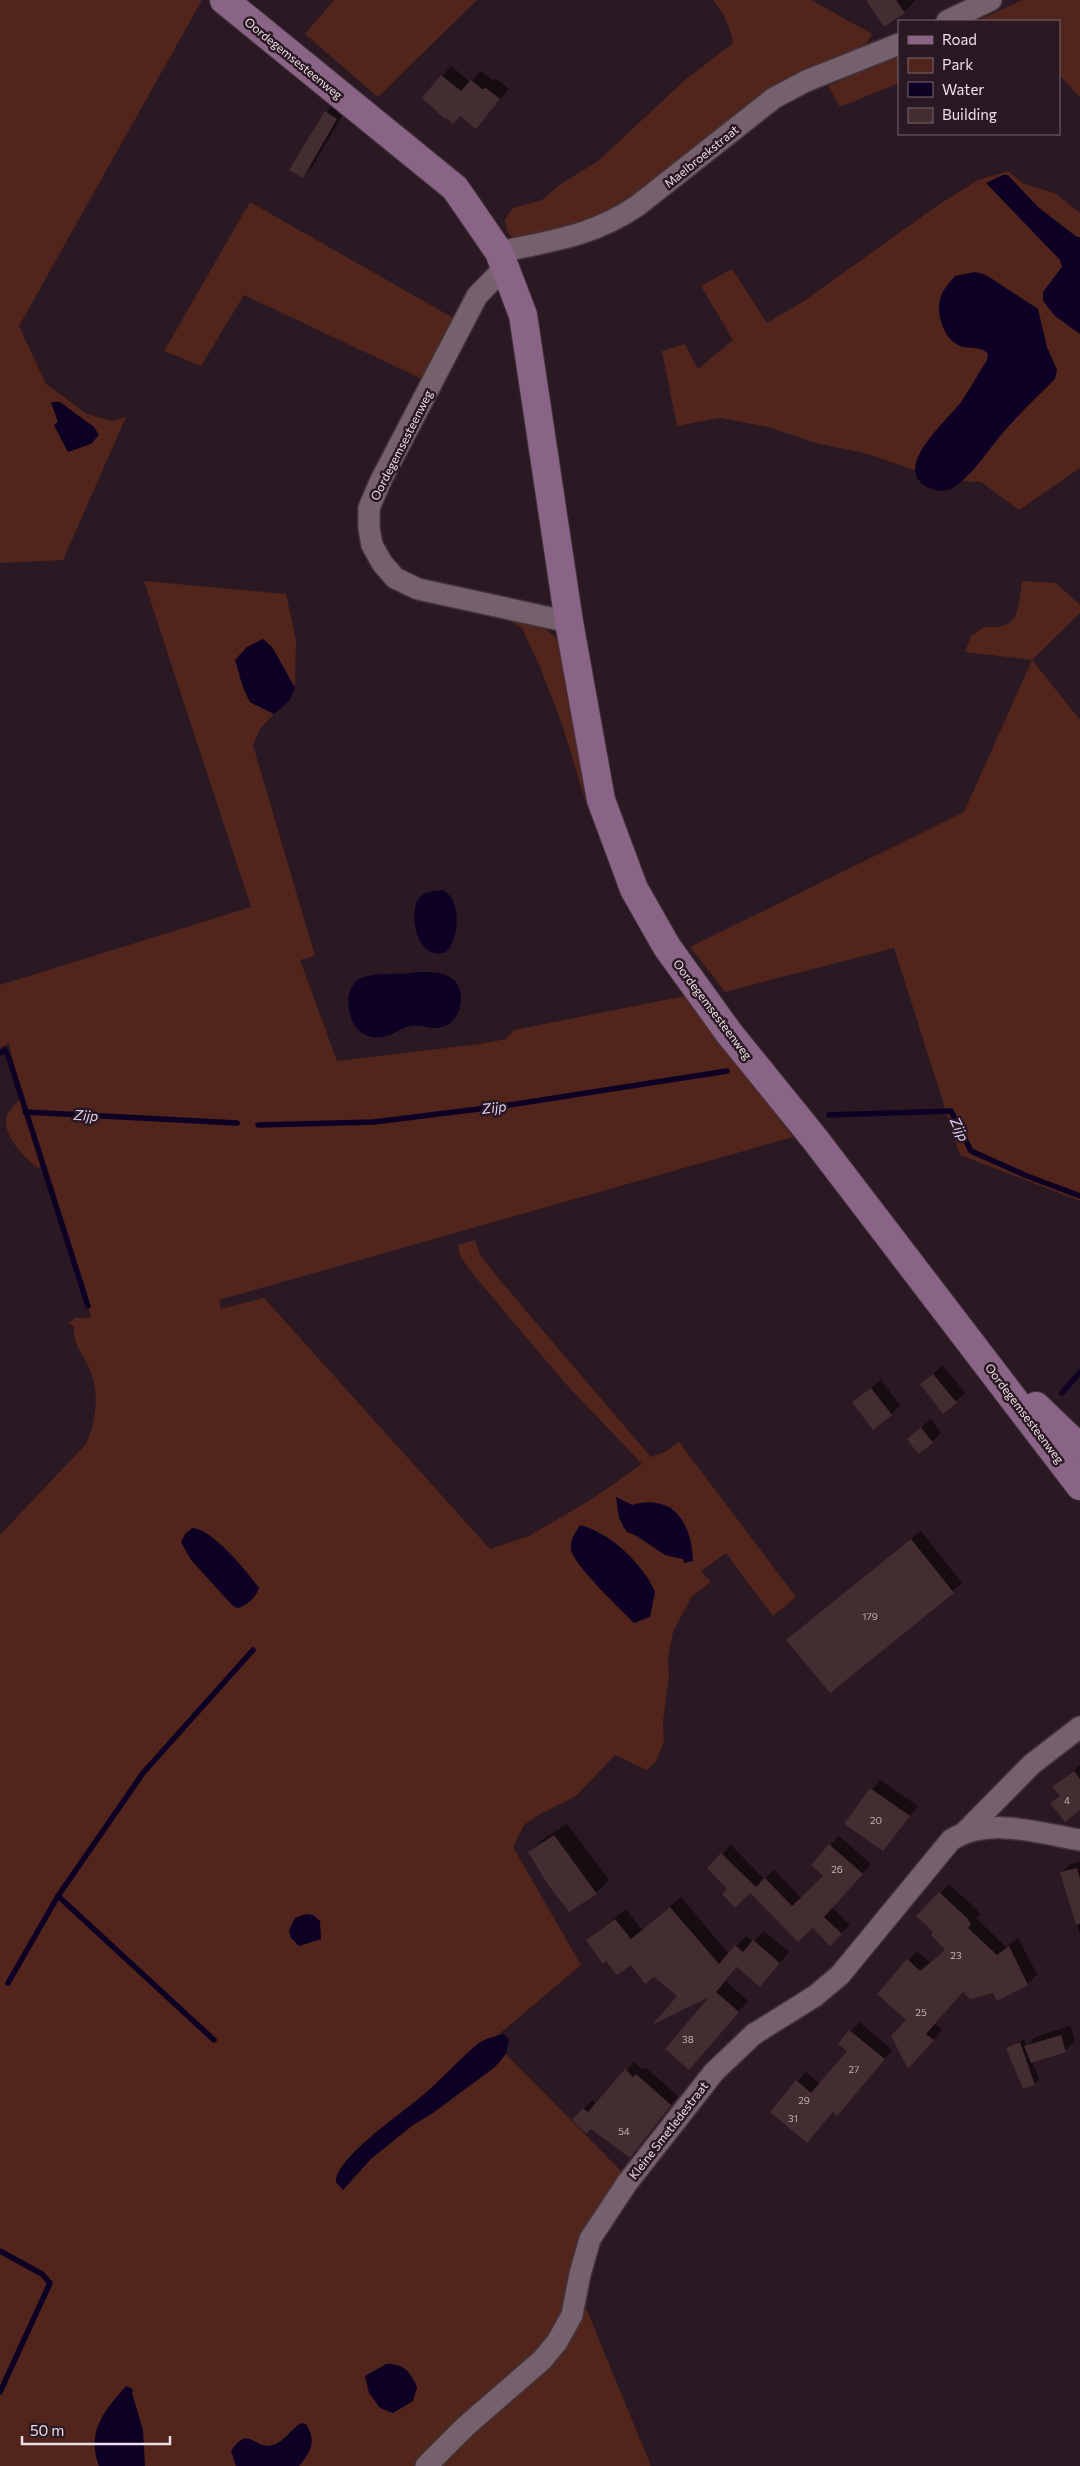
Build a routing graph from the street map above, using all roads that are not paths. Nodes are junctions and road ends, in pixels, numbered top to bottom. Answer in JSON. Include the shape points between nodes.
{"nodes":[{"id":1,"x":224,"y":0,"type":"edge"},
{"id":2,"x":991,"y":0,"type":"edge"},
{"id":3,"x":949,"y":20,"type":"edge"},
{"id":4,"x":898,"y":44,"type":"edge"},
{"id":5,"x":502,"y":259,"type":"junction"},
{"id":6,"x":569,"y":622,"type":"junction"},
{"id":7,"x":969,"y":1341,"type":"junction"},
{"id":8,"x":1080,"y":1448,"type":"edge"},
{"id":9,"x":1080,"y":1486,"type":"edge"},
{"id":10,"x":1080,"y":1727,"type":"edge"},
{"id":11,"x":964,"y":1832,"type":"junction"},
{"id":12,"x":1080,"y":1840,"type":"edge"},
{"id":13,"x":426,"y":2466,"type":"edge"}],
"edges":[{"from":1,"to":5,"type":"street","name":"Oordegemsesteenweg","via":[[455,188]]},
{"from":2,"to":3,"type":"street"},
{"from":4,"to":5,"type":"street","name":"Maelbroekstraat","via":[[806,81],[774,98],[615,221]]},
{"from":5,"to":6,"type":"street","name":"Oordegemsesteenweg","via":[[523,315]]},
{"from":5,"to":6,"type":"street","name":"Oordegemsesteenweg","via":[[477,296],[381,480],[370,508],[372,546],[395,578],[418,589]]},
{"from":6,"to":7,"type":"street","name":"Oordegemsesteenweg","via":[[602,800],[634,889],[667,947],[729,1033],[814,1138]]},
{"from":7,"to":8,"type":"street","name":"Oordegemsesteenweg"},
{"from":7,"to":9,"type":"street","name":"Oordegemsesteenweg"},
{"from":10,"to":11,"type":"street","name":"Kleine Smetledestraat","via":[[1032,1764]]},
{"from":11,"to":12,"type":"street","name":"Kleine Smetledestraat","via":[[1003,1828]]},
{"from":11,"to":13,"type":"street","name":"Kleine Smetledestraat","via":[[941,1851],[840,1975],[815,1996],[754,2034],[714,2072],[627,2183],[590,2239],[572,2315],[558,2342]]}]}
